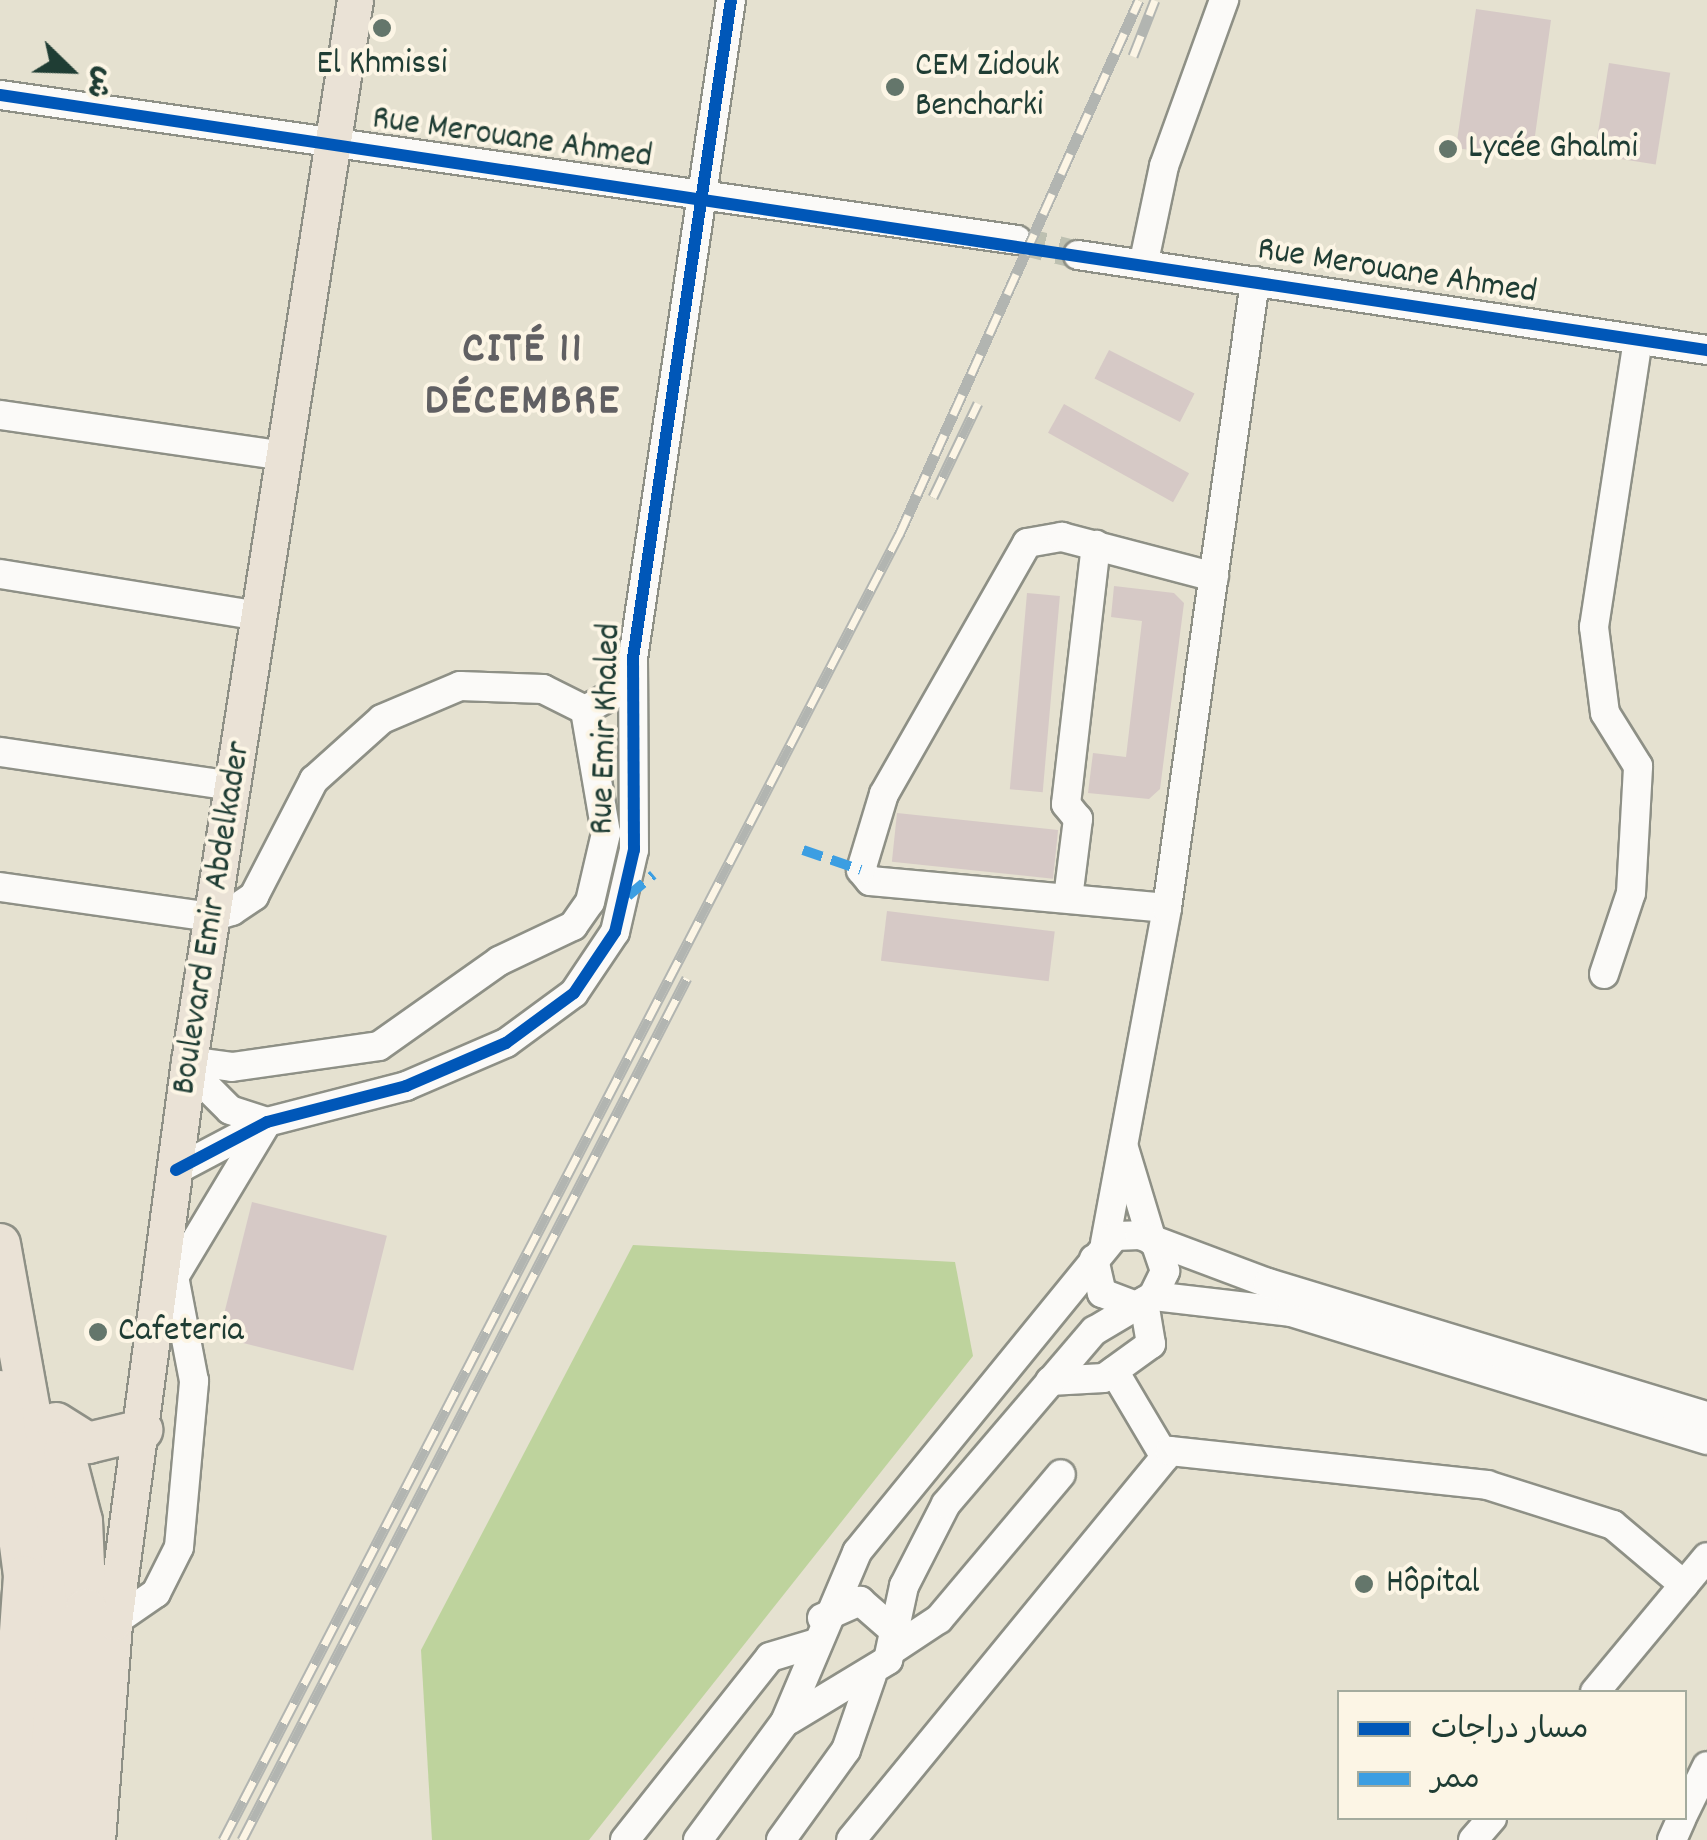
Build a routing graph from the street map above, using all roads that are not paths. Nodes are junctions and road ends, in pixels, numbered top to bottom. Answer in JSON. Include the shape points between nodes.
{"nodes":[{"id":1,"x":355,"y":0,"type":"edge"},
{"id":2,"x":731,"y":0,"type":"edge"},
{"id":3,"x":1224,"y":0,"type":"edge"},
{"id":4,"x":0,"y":95,"type":"edge"},
{"id":5,"x":334,"y":144,"type":"junction"},
{"id":6,"x":701,"y":195,"type":"junction"},
{"id":7,"x":1017,"y":240,"type":"tunnel mouth"},
{"id":8,"x":1078,"y":255,"type":"tunnel mouth"},
{"id":9,"x":1144,"y":261,"type":"junction"},
{"id":10,"x":1256,"y":281,"type":"junction"},
{"id":11,"x":1638,"y":340,"type":"junction"},
{"id":12,"x":1707,"y":350,"type":"edge"},
{"id":13,"x":0,"y":415,"type":"edge"},
{"id":14,"x":284,"y":456,"type":"junction"},
{"id":15,"x":1096,"y":545,"type":"junction"},
{"id":16,"x":0,"y":574,"type":"edge"},
{"id":17,"x":1214,"y":576,"type":"junction"},
{"id":18,"x":260,"y":616,"type":"junction"},
{"id":19,"x":632,"y":658,"type":"junction"},
{"id":20,"x":585,"y":710,"type":"junction"},
{"id":21,"x":0,"y":752,"type":"edge"},
{"id":22,"x":232,"y":786,"type":"junction"},
{"id":23,"x":0,"y":887,"type":"edge"},
{"id":24,"x":1068,"y":898,"type":"junction"},
{"id":25,"x":1168,"y":908,"type":"junction"},
{"id":26,"x":212,"y":917,"type":"junction"},
{"id":27,"x":1604,"y":974,"type":"dead end"},
{"id":28,"x":189,"y":1065,"type":"junction"},
{"id":29,"x":267,"y":1122,"type":"junction"},
{"id":30,"x":1124,"y":1146,"type":"junction"},
{"id":31,"x":176,"y":1170,"type":"junction"},
{"id":32,"x":1154,"y":1243,"type":"junction"},
{"id":33,"x":0,"y":1244,"type":"edge"},
{"id":34,"x":1099,"y":1251,"type":"junction"},
{"id":35,"x":166,"y":1291,"type":"junction"},
{"id":36,"x":1143,"y":1301,"type":"junction"},
{"id":37,"x":22,"y":1355,"type":"junction"},
{"id":38,"x":1114,"y":1371,"type":"junction"},
{"id":39,"x":1050,"y":1381,"type":"junction"},
{"id":40,"x":0,"y":1391,"type":"edge"},
{"id":41,"x":1707,"y":1416,"type":"edge"},
{"id":42,"x":56,"y":1423,"type":"junction"},
{"id":43,"x":142,"y":1430,"type":"junction"},
{"id":44,"x":1707,"y":1440,"type":"edge"},
{"id":45,"x":1165,"y":1457,"type":"junction"},
{"id":46,"x":1062,"y":1474,"type":"dead end"},
{"id":47,"x":1707,"y":1557,"type":"edge"},
{"id":48,"x":1684,"y":1585,"type":"junction"},
{"id":49,"x":114,"y":1622,"type":"junction"},
{"id":50,"x":818,"y":1636,"type":"junction"},
{"id":51,"x":892,"y":1640,"type":"junction"},
{"id":52,"x":866,"y":1676,"type":"junction"},
{"id":53,"x":1597,"y":1690,"type":"edge"},
{"id":54,"x":785,"y":1722,"type":"junction"},
{"id":55,"x":1707,"y":1766,"type":"edge"},
{"id":56,"x":1687,"y":1807,"type":"edge"},
{"id":57,"x":1490,"y":1820,"type":"edge"},
{"id":58,"x":4,"y":1840,"type":"edge"},
{"id":59,"x":36,"y":1840,"type":"edge"},
{"id":60,"x":72,"y":1840,"type":"edge"},
{"id":61,"x":97,"y":1840,"type":"edge"},
{"id":62,"x":625,"y":1840,"type":"edge"},
{"id":63,"x":698,"y":1840,"type":"edge"},
{"id":64,"x":780,"y":1840,"type":"edge"},
{"id":65,"x":851,"y":1840,"type":"edge"},
{"id":66,"x":1473,"y":1840,"type":"edge"}],
"edges":[{"from":1,"to":5,"type":"main road","name":"Boulevard Emir Abdelkader"},
{"from":2,"to":6,"type":"street","name":"Rue Emir Khaled"},
{"from":3,"to":9,"type":"street","via":[[1164,166]]},
{"from":4,"to":5,"type":"street","name":"Rue Merouane Ahmed"},
{"from":5,"to":6,"type":"street","name":"Rue Merouane Ahmed"},
{"from":5,"to":14,"type":"main road","name":"Boulevard Emir Abdelkader"},
{"from":6,"to":7,"type":"street","name":"Rue Merouane Ahmed"},
{"from":6,"to":19,"type":"street","name":"Rue Emir Khaled"},
{"from":8,"to":9,"type":"street","name":"Rue Merouane Ahmed"},
{"from":9,"to":10,"type":"street","name":"Rue Merouane Ahmed"},
{"from":10,"to":11,"type":"street","name":"Rue Merouane Ahmed"},
{"from":10,"to":17,"type":"street"},
{"from":11,"to":12,"type":"street","name":"Rue Merouane Ahmed"},
{"from":11,"to":27,"type":"street","via":[[1594,627],[1605,713],[1638,766],[1631,894]]},
{"from":13,"to":14,"type":"street"},
{"from":14,"to":18,"type":"main road","name":"Boulevard Emir Abdelkader"},
{"from":15,"to":17,"type":"street"},
{"from":15,"to":24,"type":"street","via":[[1066,804],[1078,819]]},
{"from":15,"to":24,"type":"street","via":[[1062,537],[1027,543],[1008,564],[884,794],[861,870],[870,881]]},
{"from":16,"to":18,"type":"street"},
{"from":17,"to":25,"type":"street"},
{"from":18,"to":22,"type":"main road","name":"Boulevard Emir Abdelkader"},
{"from":19,"to":20,"type":"street","via":[[612,695]]},
{"from":19,"to":29,"type":"street","name":"Rue Emir Khaled","via":[[634,850],[628,896],[598,965],[506,1044],[406,1086]]},
{"from":20,"to":26,"type":"street","via":[[543,688],[460,686],[382,719],[314,780],[254,896]]},
{"from":20,"to":28,"type":"street","via":[[606,833],[596,886],[573,926],[500,961],[379,1046],[248,1066]]},
{"from":21,"to":22,"type":"street"},
{"from":22,"to":26,"type":"main road","name":"Boulevard Emir Abdelkader"},
{"from":23,"to":26,"type":"street"},
{"from":24,"to":25,"type":"street"},
{"from":25,"to":30,"type":"street"},
{"from":26,"to":28,"type":"main road","name":"Boulevard Emir Abdelkader"},
{"from":28,"to":29,"type":"street","via":[[230,1110]]},
{"from":28,"to":31,"type":"main road","name":"Boulevard Emir Abdelkader"},
{"from":29,"to":31,"type":"street","name":"Rue Emir Khaled"},
{"from":29,"to":35,"type":"street"},
{"from":30,"to":32,"type":"street"},
{"from":30,"to":34,"type":"street"},
{"from":31,"to":35,"type":"main road","name":"Boulevard Emir Abdelkader"},
{"from":32,"to":34,"type":"street","via":[[1128,1233]]},
{"from":32,"to":36,"type":"street","via":[[1165,1272]]},
{"from":32,"to":41,"type":"street"},
{"from":33,"to":37,"type":"highway"},
{"from":34,"to":36,"type":"street","via":[[1102,1293]]},
{"from":34,"to":50,"type":"street","via":[[872,1532]]},
{"from":35,"to":43,"type":"main road","name":"Boulevard Emir Abdelkader"},
{"from":35,"to":49,"type":"street","via":[[194,1382],[179,1547],[156,1593]]},
{"from":36,"to":38,"type":"street","via":[[1151,1344]]},
{"from":36,"to":39,"type":"street","via":[[1094,1331]]},
{"from":36,"to":44,"type":"street","via":[[1291,1312]]},
{"from":37,"to":42,"type":"highway"},
{"from":37,"to":59,"type":"highway","via":[[55,1551]]},
{"from":38,"to":39,"type":"street"},
{"from":38,"to":45,"type":"street"},
{"from":39,"to":51,"type":"street","via":[[929,1530]]},
{"from":40,"to":58,"type":"highway","via":[[24,1576]]},
{"from":42,"to":43,"type":"highway","via":[[88,1443]]},
{"from":42,"to":60,"type":"highway","via":[[82,1520],[86,1609]]},
{"from":43,"to":49,"type":"main road","name":"Boulevard Emir Abdelkader"},
{"from":45,"to":48,"type":"street","via":[[1487,1486],[1613,1526]]},
{"from":45,"to":65,"type":"street"},
{"from":46,"to":51,"type":"street","via":[[939,1619]]},
{"from":47,"to":48,"type":"street"},
{"from":48,"to":53,"type":"street"},
{"from":49,"to":61,"type":"main road","name":"Boulevard Emir Abdelkader"},
{"from":50,"to":51,"type":"street","via":[[860,1601]]},
{"from":50,"to":52,"type":"street","via":[[828,1668]]},
{"from":50,"to":54,"type":"street"},
{"from":50,"to":62,"type":"street","via":[[770,1657]]},
{"from":51,"to":52,"type":"street"},
{"from":52,"to":54,"type":"street"},
{"from":52,"to":64,"type":"street","via":[[846,1750]]},
{"from":54,"to":63,"type":"street"},
{"from":55,"to":56,"type":"street"},
{"from":57,"to":66,"type":"street"}]}
